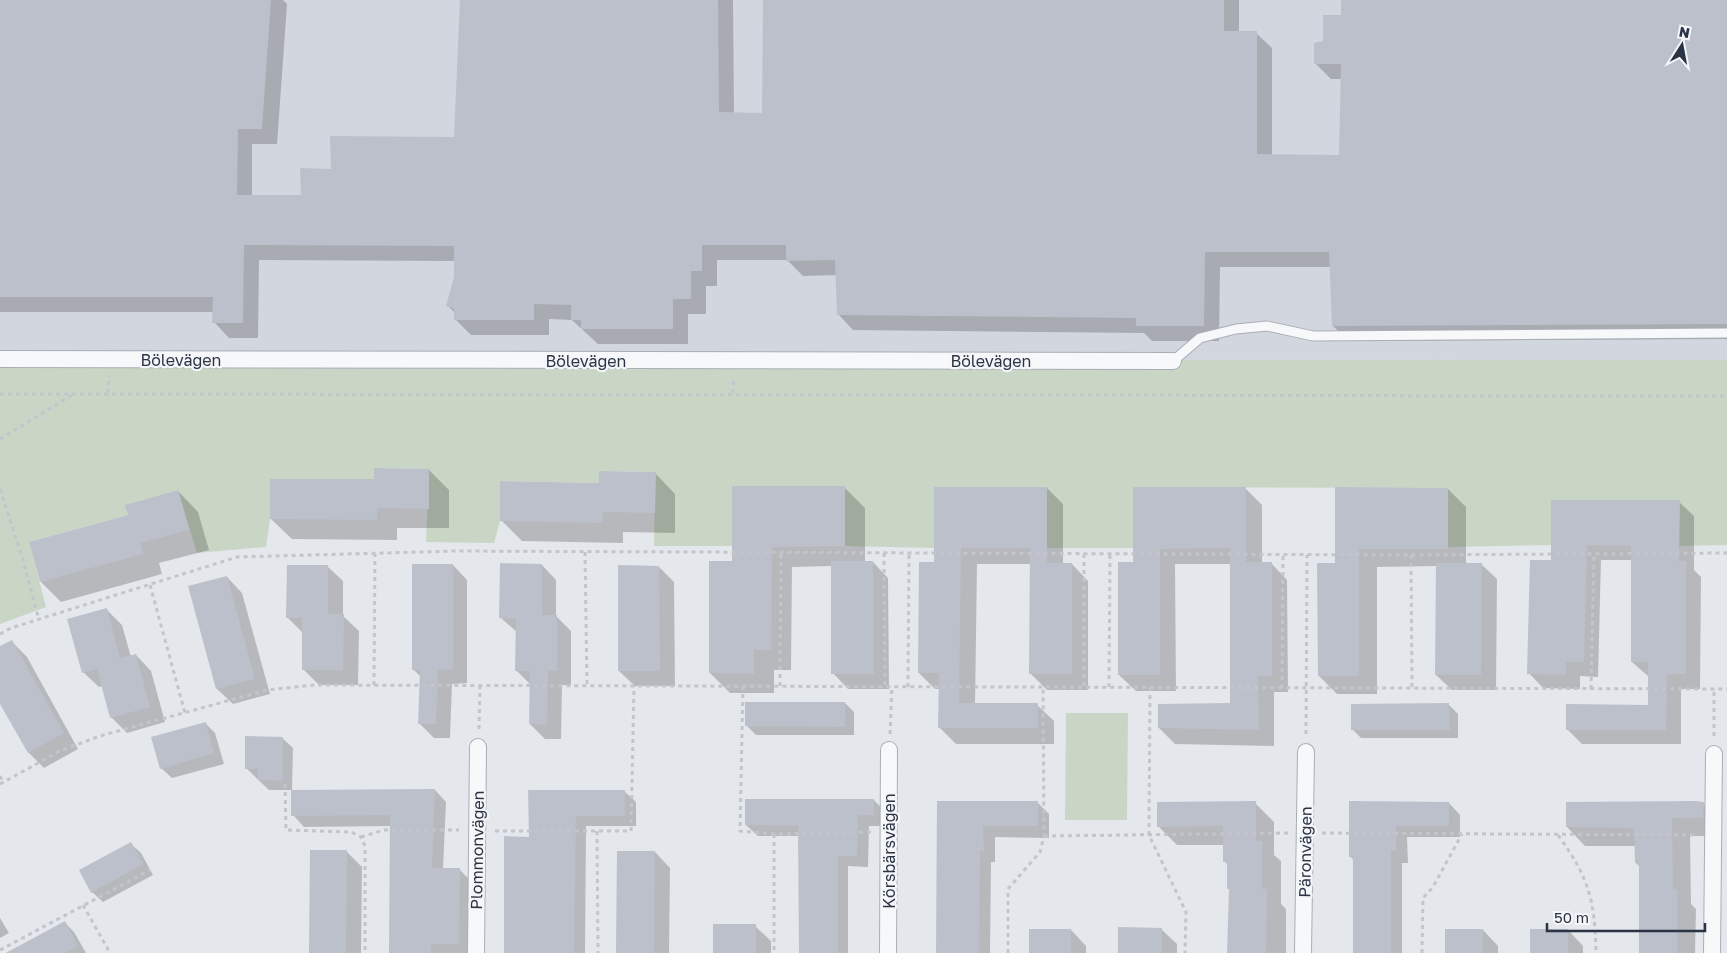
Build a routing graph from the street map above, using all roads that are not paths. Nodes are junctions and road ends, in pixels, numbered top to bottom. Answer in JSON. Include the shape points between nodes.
{"nodes":[{"id":1,"x":1727,"y":333,"type":"edge"},
{"id":2,"x":0,"y":360,"type":"edge"},
{"id":3,"x":1173,"y":362,"type":"joint"},
{"id":4,"x":478,"y":748,"type":"road end"},
{"id":5,"x":890,"y":750,"type":"road end"},
{"id":6,"x":1306,"y":752,"type":"road end"},
{"id":7,"x":1714,"y":754,"type":"road end"},
{"id":8,"x":476,"y":953,"type":"edge"},
{"id":9,"x":888,"y":953,"type":"edge"},
{"id":10,"x":1303,"y":953,"type":"edge"},
{"id":11,"x":1712,"y":953,"type":"edge"}],
"edges":[{"from":1,"to":3,"type":"lane","via":[[1313,336],[1267,326],[1236,329],[1200,338]]},
{"from":2,"to":3,"type":"street","name":"Bölevägen"},
{"from":4,"to":8,"type":"street","name":"Plommonvägen"},
{"from":5,"to":9,"type":"street","name":"Körsbärsvägen"},
{"from":6,"to":10,"type":"street","name":"Päronvägen"},
{"from":7,"to":11,"type":"street"}]}
